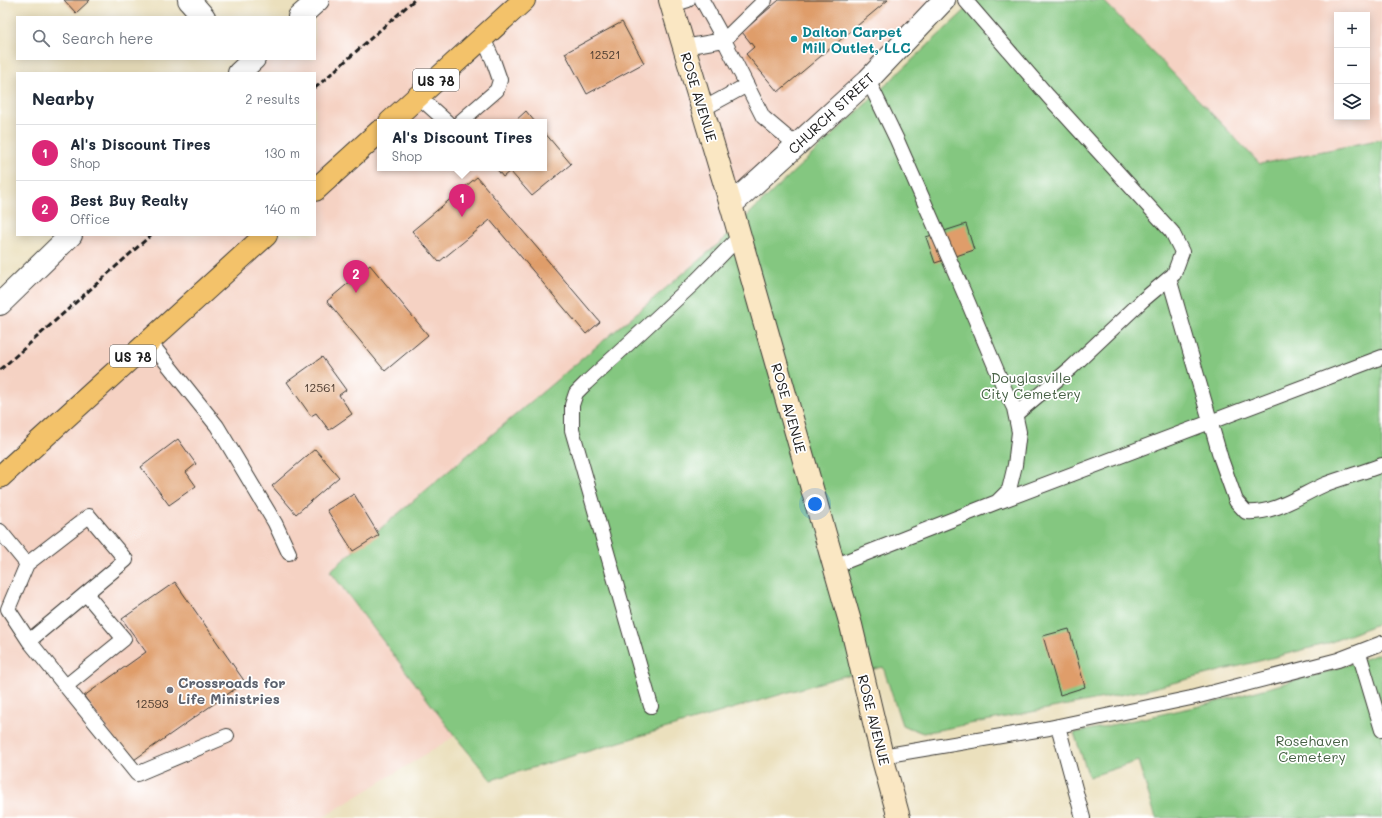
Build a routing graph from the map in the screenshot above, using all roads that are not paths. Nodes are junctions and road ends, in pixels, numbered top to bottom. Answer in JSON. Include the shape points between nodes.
{"nodes":[{"id":1,"x":189,"y":0,"type":"edge"},
{"id":2,"x":318,"y":0,"type":"edge"},
{"id":3,"x":524,"y":0,"type":"edge"},
{"id":4,"x":702,"y":0,"type":"edge"},
{"id":5,"x":765,"y":0,"type":"edge"},
{"id":6,"x":944,"y":0,"type":"edge"},
{"id":7,"x":965,"y":0,"type":"edge"},
{"id":8,"x":676,"y":2,"type":"edge"},
{"id":9,"x":203,"y":16,"type":"edge"},
{"id":10,"x":300,"y":16,"type":"edge"},
{"id":11,"x":483,"y":38,"type":"junction"},
{"id":12,"x":724,"y":40,"type":"junction"},
{"id":13,"x":684,"y":47,"type":"junction"},
{"id":14,"x":868,"y":80,"type":"junction"},
{"id":15,"x":747,"y":85,"type":"junction"},
{"id":16,"x":418,"y":96,"type":"junction"},
{"id":17,"x":703,"y":109,"type":"junction"},
{"id":18,"x":393,"y":119,"type":"edge"},
{"id":19,"x":444,"y":119,"type":"edge"},
{"id":20,"x":463,"y":119,"type":"edge"},
{"id":21,"x":377,"y":134,"type":"edge"},
{"id":22,"x":796,"y":145,"type":"junction"},
{"id":23,"x":316,"y":189,"type":"edge"},
{"id":24,"x":731,"y":205,"type":"junction"},
{"id":25,"x":70,"y":236,"type":"edge"},
{"id":26,"x":265,"y":236,"type":"edge"},
{"id":27,"x":740,"y":236,"type":"junction"},
{"id":28,"x":1169,"y":278,"type":"junction"},
{"id":29,"x":0,"y":304,"type":"edge"},
{"id":30,"x":150,"y":341,"type":"junction"},
{"id":31,"x":1382,"y":357,"type":"edge"},
{"id":32,"x":1016,"y":414,"type":"junction"},
{"id":33,"x":1210,"y":423,"type":"junction"},
{"id":34,"x":1382,"y":465,"type":"edge"},
{"id":35,"x":0,"y":477,"type":"edge"},
{"id":36,"x":996,"y":502,"type":"junction"},
{"id":37,"x":0,"y":531,"type":"edge"},
{"id":38,"x":289,"y":553,"type":"dead end"},
{"id":39,"x":27,"y":564,"type":"junction"},
{"id":40,"x":834,"y":566,"type":"junction"},
{"id":41,"x":86,"y":594,"type":"junction"},
{"id":42,"x":29,"y":641,"type":"junction"},
{"id":43,"x":1382,"y":644,"type":"edge"},
{"id":44,"x":1359,"y":653,"type":"junction"},
{"id":45,"x":66,"y":686,"type":"junction"},
{"id":46,"x":651,"y":706,"type":"dead end"},
{"id":47,"x":1058,"y":726,"type":"junction"},
{"id":48,"x":1382,"y":730,"type":"edge"},
{"id":49,"x":226,"y":736,"type":"dead end"},
{"id":50,"x":882,"y":756,"type":"junction"},
{"id":51,"x":899,"y":818,"type":"edge"},
{"id":52,"x":1083,"y":818,"type":"edge"}],
"edges":[{"from":1,"to":9,"type":"street"},
{"from":2,"to":10,"type":"street"},
{"from":3,"to":11,"type":"main road","number":"US 78"},
{"from":4,"to":12,"type":"lane"},
{"from":5,"to":12,"type":"lane"},
{"from":6,"to":14,"type":"street","name":"CHURCH STREET"},
{"from":7,"to":28,"type":"lane","via":[[1172,232],[1182,252],[1174,274]]},
{"from":8,"to":13,"type":"street","name":"ROSE AVENUE"},
{"from":11,"to":16,"type":"main road","number":"US 78"},
{"from":11,"to":20,"type":"lane","via":[[500,80],[497,90]]},
{"from":12,"to":13,"type":"lane"},
{"from":12,"to":15,"type":"lane"},
{"from":13,"to":17,"type":"street","name":"ROSE AVENUE"},
{"from":14,"to":22,"type":"street","name":"CHURCH STREET"},
{"from":14,"to":32,"type":"lane"},
{"from":15,"to":17,"type":"lane"},
{"from":15,"to":22,"type":"lane","via":[[764,117]]},
{"from":16,"to":18,"type":"main road","number":"US 78"},
{"from":16,"to":19,"type":"lane"},
{"from":17,"to":24,"type":"street","name":"ROSE AVENUE"},
{"from":21,"to":23,"type":"main road"},
{"from":22,"to":24,"type":"street","name":"CHURCH STREET"},
{"from":24,"to":27,"type":"street","name":"ROSE AVENUE"},
{"from":25,"to":29,"type":"street"},
{"from":26,"to":30,"type":"main road","number":"US 78"},
{"from":27,"to":40,"type":"street","name":"ROSE AVENUE"},
{"from":27,"to":46,"type":"lane","via":[[693,284],[576,393],[572,405],[572,430]]},
{"from":28,"to":32,"type":"lane","via":[[1071,368]]},
{"from":28,"to":33,"type":"lane"},
{"from":30,"to":35,"type":"main road","number":"US 78"},
{"from":30,"to":38,"type":"lane","via":[[218,426],[275,522]]},
{"from":31,"to":33,"type":"lane"},
{"from":32,"to":36,"type":"lane","via":[[1019,432],[1015,465],[1009,490]]},
{"from":33,"to":34,"type":"lane","via":[[1236,501],[1246,512],[1274,510],[1326,484]]},
{"from":33,"to":36,"type":"lane"},
{"from":36,"to":40,"type":"lane"},
{"from":37,"to":39,"type":"lane"},
{"from":39,"to":41,"type":"lane","via":[[89,516],[126,560]]},
{"from":39,"to":42,"type":"lane","via":[[8,609]]},
{"from":40,"to":50,"type":"street","name":"ROSE AVENUE"},
{"from":41,"to":42,"type":"lane"},
{"from":41,"to":45,"type":"lane","via":[[124,639]]},
{"from":42,"to":45,"type":"lane"},
{"from":43,"to":44,"type":"lane"},
{"from":44,"to":47,"type":"lane","via":[[1198,696]]},
{"from":44,"to":48,"type":"lane"},
{"from":45,"to":49,"type":"lane","via":[[137,774]]},
{"from":47,"to":50,"type":"lane"},
{"from":47,"to":52,"type":"lane"},
{"from":50,"to":51,"type":"street","name":"ROSE AVENUE"}]}
